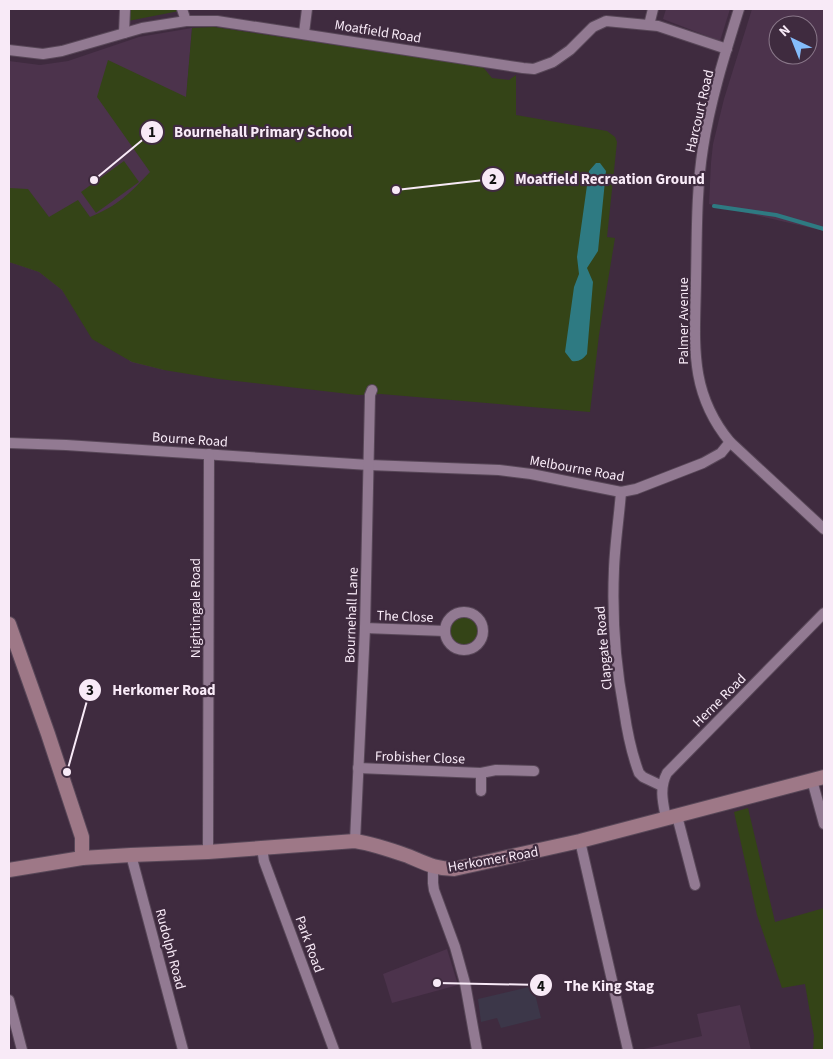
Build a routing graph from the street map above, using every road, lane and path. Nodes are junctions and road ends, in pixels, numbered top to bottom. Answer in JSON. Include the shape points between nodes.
{"nodes":[{"id":1,"x":125,"y":9,"type":"edge"},
{"id":2,"x":182,"y":9,"type":"edge"},
{"id":3,"x":307,"y":9,"type":"edge"},
{"id":4,"x":653,"y":9,"type":"edge"},
{"id":5,"x":739,"y":9,"type":"edge"},
{"id":6,"x":186,"y":21,"type":"junction"},
{"id":7,"x":648,"y":25,"type":"junction"},
{"id":8,"x":124,"y":33,"type":"junction"},
{"id":9,"x":304,"y":33,"type":"junction"},
{"id":10,"x":728,"y":49,"type":"junction"},
{"id":11,"x":9,"y":50,"type":"edge"},
{"id":12,"x":697,"y":251,"type":"joint"},
{"id":13,"x":372,"y":390,"type":"dead end"},
{"id":14,"x":730,"y":442,"type":"junction"},
{"id":15,"x":9,"y":443,"type":"edge"},
{"id":16,"x":209,"y":454,"type":"junction"},
{"id":17,"x":369,"y":465,"type":"junction"},
{"id":18,"x":621,"y":492,"type":"junction"},
{"id":19,"x":824,"y":529,"type":"edge"},
{"id":20,"x":824,"y":614,"type":"edge"},
{"id":21,"x":9,"y":624,"type":"edge"},
{"id":22,"x":365,"y":628,"type":"junction"},
{"id":23,"x":445,"y":631,"type":"dead end"},
{"id":24,"x":358,"y":768,"type":"junction"},
{"id":25,"x":534,"y":771,"type":"dead end"},
{"id":26,"x":481,"y":773,"type":"junction"},
{"id":27,"x":818,"y":778,"type":"edge"},
{"id":28,"x":662,"y":786,"type":"junction"},
{"id":29,"x":481,"y":791,"type":"dead end"},
{"id":30,"x":672,"y":817,"type":"junction"},
{"id":31,"x":824,"y":824,"type":"edge"},
{"id":32,"x":355,"y":841,"type":"junction"},
{"id":33,"x":580,"y":841,"type":"junction"},
{"id":34,"x":262,"y":848,"type":"junction"},
{"id":35,"x":208,"y":852,"type":"junction"},
{"id":36,"x":132,"y":855,"type":"junction"},
{"id":37,"x":82,"y":858,"type":"junction"},
{"id":38,"x":434,"y":868,"type":"junction"},
{"id":39,"x":9,"y":870,"type":"edge"},
{"id":40,"x":695,"y":885,"type":"dead end"},
{"id":41,"x":9,"y":1000,"type":"edge"},
{"id":42,"x":22,"y":1050,"type":"edge"},
{"id":43,"x":183,"y":1050,"type":"edge"},
{"id":44,"x":334,"y":1050,"type":"edge"},
{"id":45,"x":477,"y":1050,"type":"edge"},
{"id":46,"x":628,"y":1050,"type":"edge"}],
"edges":[{"from":1,"to":8,"type":"street"},
{"from":2,"to":6,"type":"street"},
{"from":3,"to":9,"type":"street"},
{"from":4,"to":7,"type":"street"},
{"from":5,"to":10,"type":"street","name":"Harcourt Road"},
{"from":6,"to":8,"type":"street","name":"Moatfield Road"},
{"from":6,"to":9,"type":"street","name":"Moatfield Road","via":[[217,21]]},
{"from":7,"to":9,"type":"street","name":"Moatfield Road","via":[[600,23],[560,57],[534,68]]},
{"from":7,"to":10,"type":"street","name":"Moatfield Road"},
{"from":8,"to":11,"type":"street","name":"Moatfield Road","via":[[43,54]]},
{"from":10,"to":12,"type":"street","name":"Harcourt Road","via":[[703,148]]},
{"from":12,"to":14,"type":"street","name":"Palmer Avenue","via":[[695,339],[698,379],[706,405]]},
{"from":13,"to":17,"type":"street","name":"Bournehall Lane"},
{"from":14,"to":18,"type":"street","name":"Melbourne Road","via":[[720,453],[703,462]]},
{"from":14,"to":19,"type":"street"},
{"from":15,"to":16,"type":"street","name":"Bourne Road"},
{"from":16,"to":17,"type":"street","name":"Bourne Road"},
{"from":16,"to":35,"type":"street","name":"Nightingale Road"},
{"from":17,"to":18,"type":"street","name":"Melbourne Road","via":[[499,470]]},
{"from":17,"to":22,"type":"street","name":"Bournehall Lane"},
{"from":18,"to":28,"type":"street","name":"Clapgate Road","via":[[613,601],[621,695],[639,773]]},
{"from":20,"to":28,"type":"street","name":"Herne Road","via":[[672,766]]},
{"from":21,"to":37,"type":"street","via":[[82,837]]},
{"from":22,"to":23,"type":"street","name":"The Close"},
{"from":22,"to":24,"type":"street","name":"Bournehall Lane"},
{"from":24,"to":26,"type":"street","name":"Frobisher Close"},
{"from":24,"to":32,"type":"street","name":"Bournehall Lane"},
{"from":25,"to":26,"type":"street","name":"Frobisher Close"},
{"from":26,"to":29,"type":"street","name":"Frobisher Close"},
{"from":27,"to":30,"type":"street","name":"Herkomer Road"},
{"from":27,"to":31,"type":"street"},
{"from":28,"to":30,"type":"street","via":[[662,798]]},
{"from":30,"to":33,"type":"street","name":"Herkomer Road"},
{"from":30,"to":40,"type":"street"},
{"from":32,"to":34,"type":"street","name":"Herkomer Road"},
{"from":32,"to":38,"type":"street","name":"Herkomer Road","via":[[408,856]]},
{"from":33,"to":38,"type":"street","name":"Herkomer Road","via":[[454,869]]},
{"from":33,"to":46,"type":"street"},
{"from":34,"to":35,"type":"street","name":"Herkomer Road"},
{"from":34,"to":44,"type":"street","name":"Park Road"},
{"from":35,"to":36,"type":"street","name":"Herkomer Road"},
{"from":36,"to":37,"type":"street","name":"Herkomer Road"},
{"from":36,"to":43,"type":"street","name":"Rudolph Road"},
{"from":37,"to":39,"type":"street","name":"Herkomer Road"},
{"from":38,"to":45,"type":"street","via":[[432,883],[465,983]]},
{"from":41,"to":42,"type":"street"}]}
